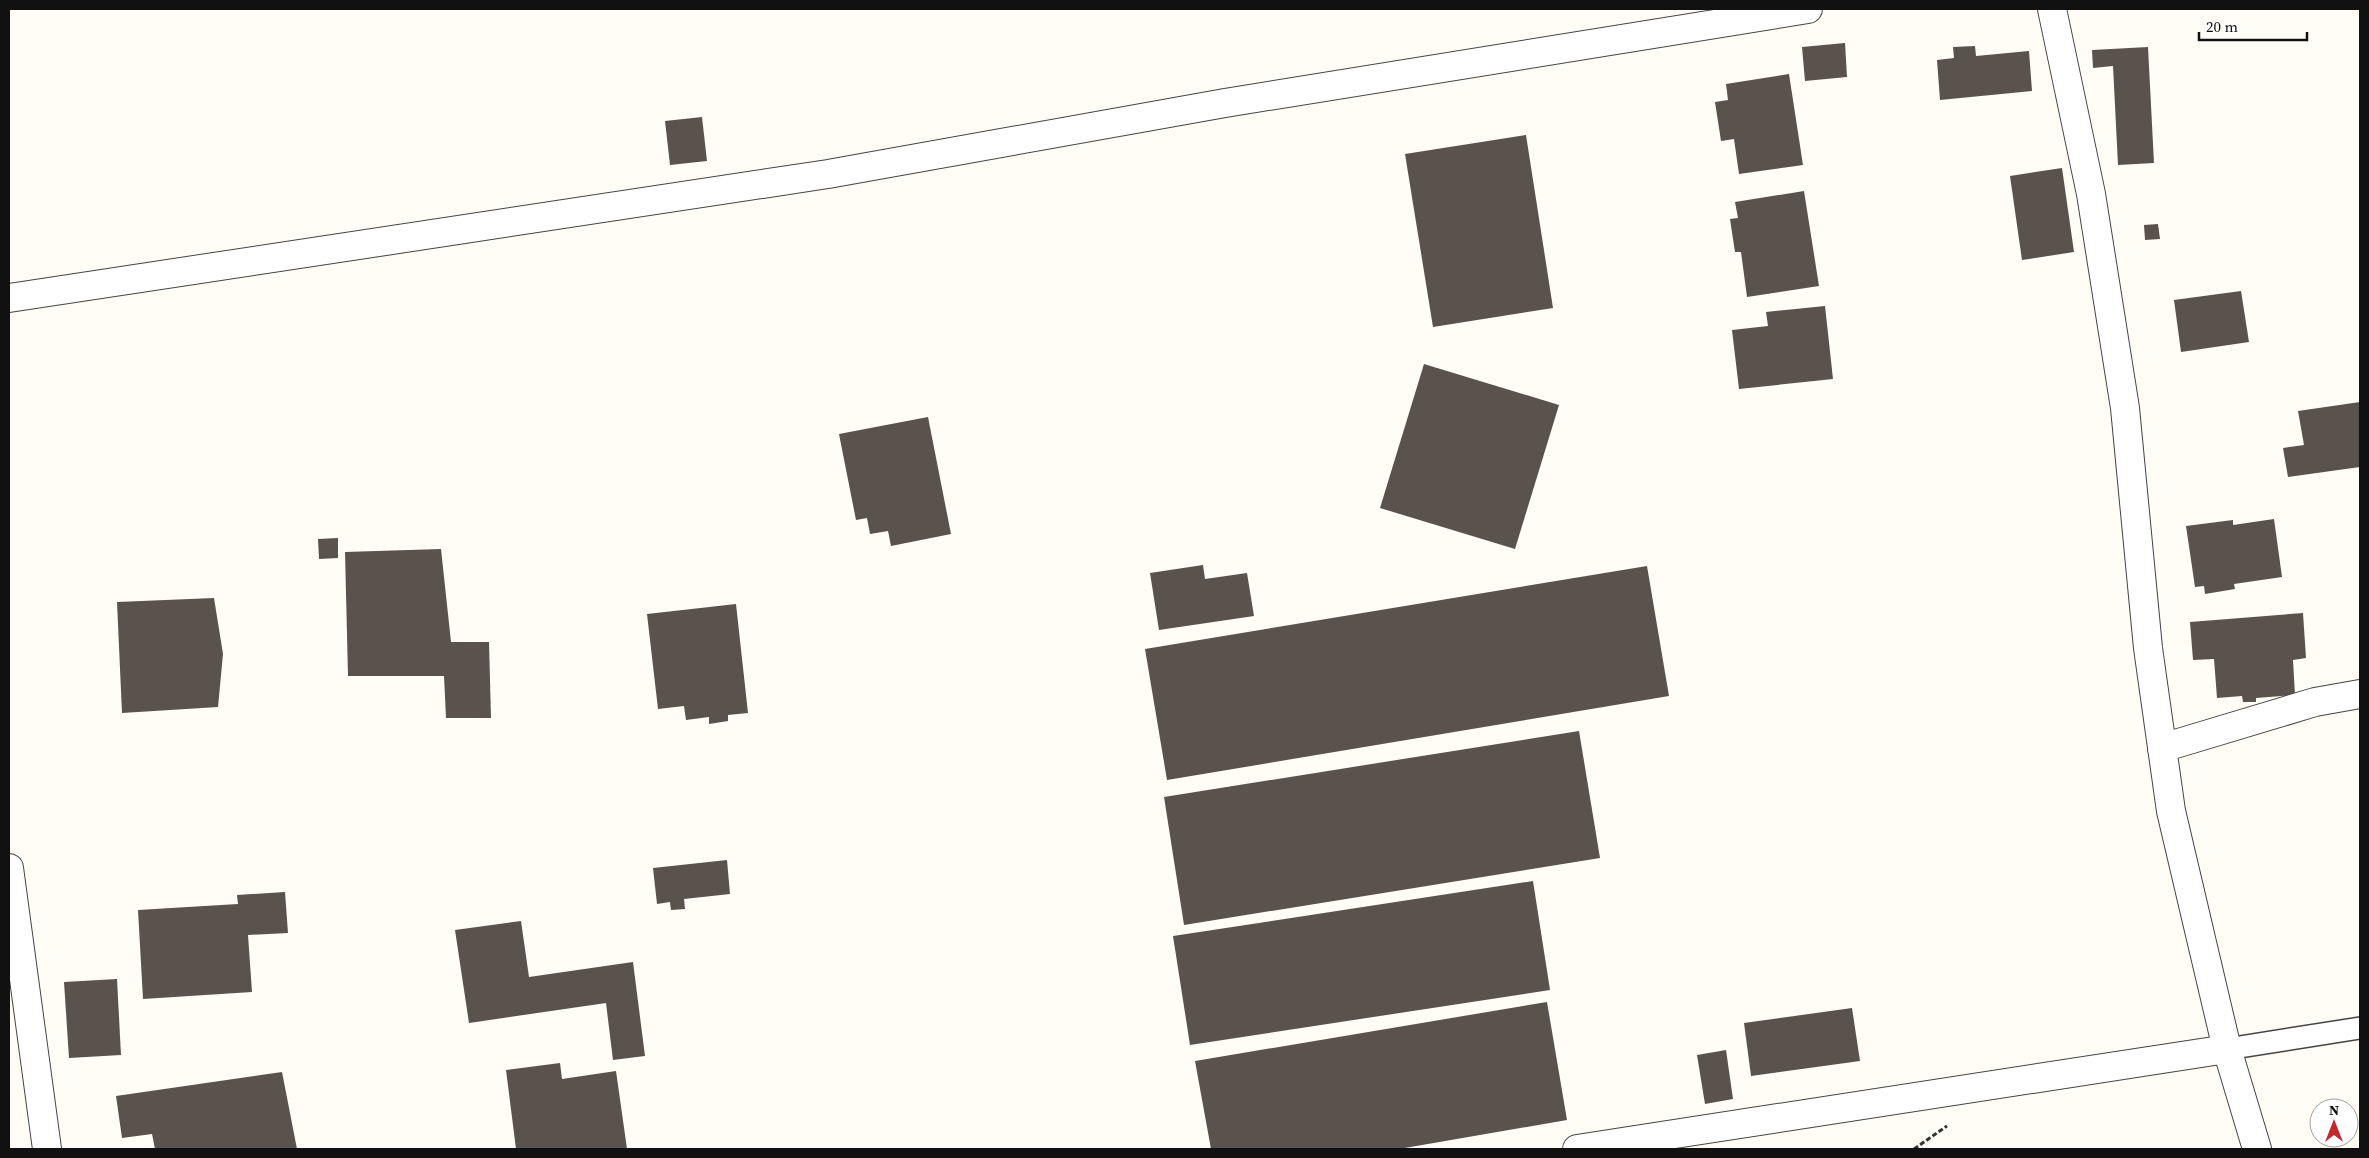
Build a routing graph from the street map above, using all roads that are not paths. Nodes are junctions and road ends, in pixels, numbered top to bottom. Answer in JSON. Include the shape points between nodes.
{"nodes":[{"id":1,"x":1808,"y":9,"type":"edge"},
{"id":2,"x":2052,"y":9,"type":"edge"},
{"id":3,"x":9,"y":298,"type":"edge"},
{"id":4,"x":2360,"y":694,"type":"edge"},
{"id":5,"x":2162,"y":748,"type":"junction"},
{"id":6,"x":9,"y":868,"type":"edge"},
{"id":7,"x":2360,"y":1028,"type":"edge"},
{"id":8,"x":2227,"y":1049,"type":"junction"},
{"id":9,"x":47,"y":1149,"type":"edge"},
{"id":10,"x":1577,"y":1149,"type":"edge"},
{"id":11,"x":2257,"y":1149,"type":"edge"}],
"edges":[{"from":1,"to":3,"type":"street","via":[[1226,103],[828,174]]},
{"from":2,"to":5,"type":"street","via":[[2090,194],[2125,408],[2148,648]]},
{"from":4,"to":5,"type":"street","via":[[2315,702]]},
{"from":5,"to":8,"type":"street","via":[[2171,811]]},
{"from":6,"to":9,"type":"street"},
{"from":7,"to":8,"type":"lane"},
{"from":8,"to":10,"type":"street"},
{"from":8,"to":11,"type":"street"}]}
